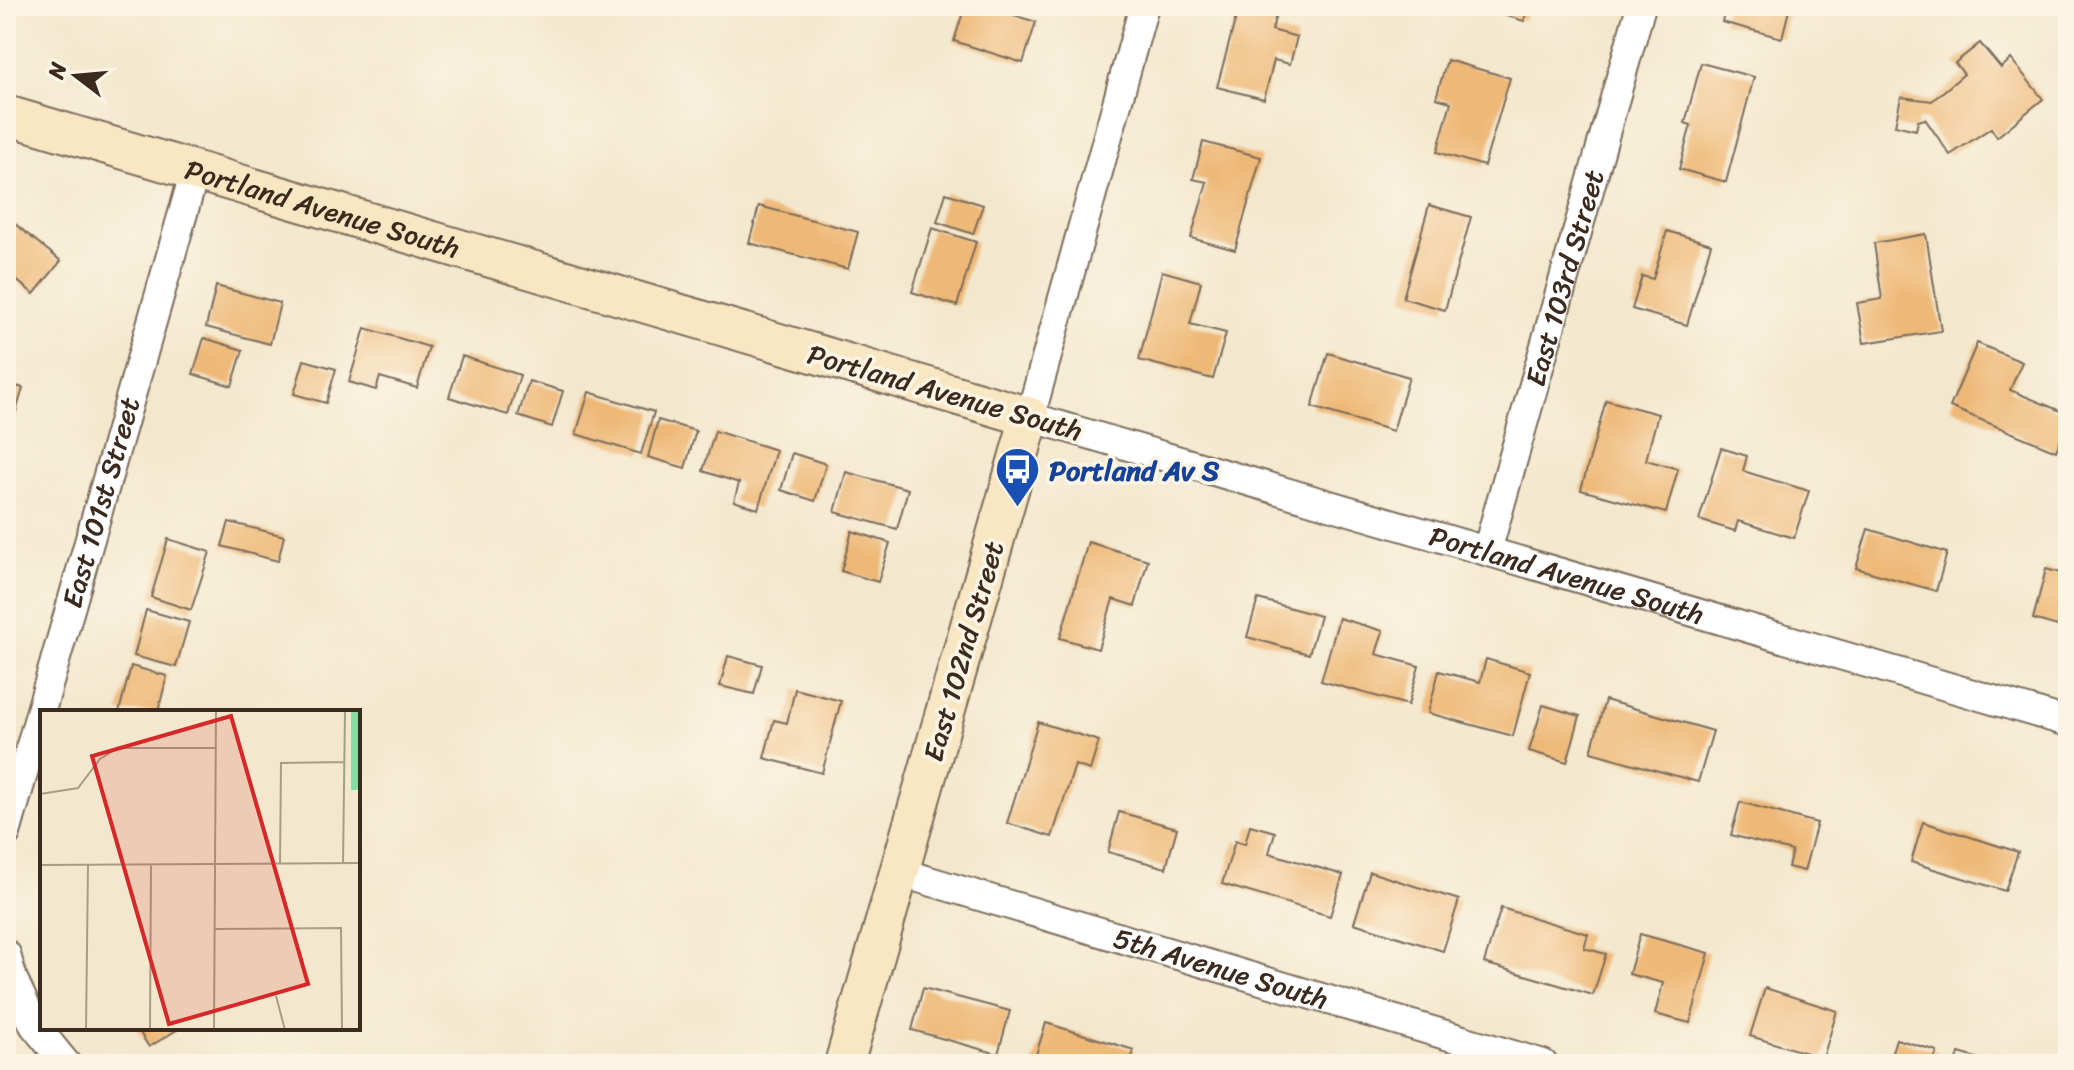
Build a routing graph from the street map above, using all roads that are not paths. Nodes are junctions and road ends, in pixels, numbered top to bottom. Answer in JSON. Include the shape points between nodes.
{"nodes":[{"id":1,"x":1144,"y":6,"type":"edge"},
{"id":2,"x":1641,"y":6,"type":"edge"},
{"id":3,"x":6,"y":115,"type":"edge"},
{"id":4,"x":195,"y":171,"type":"junction"},
{"id":5,"x":1030,"y":417,"type":"junction"},
{"id":6,"x":1487,"y":551,"type":"junction"},
{"id":7,"x":41,"y":710,"type":"edge"},
{"id":8,"x":40,"y":714,"type":"edge"},
{"id":9,"x":2068,"y":722,"type":"edge"},
{"id":10,"x":6,"y":833,"type":"edge"},
{"id":11,"x":899,"y":872,"type":"junction"},
{"id":12,"x":6,"y":954,"type":"edge"},
{"id":13,"x":66,"y":1064,"type":"edge"},
{"id":14,"x":844,"y":1064,"type":"edge"},
{"id":15,"x":1543,"y":1064,"type":"edge"}],
"edges":[{"from":1,"to":5,"type":"street","name":"East 102nd Street"},
{"from":2,"to":6,"type":"street","name":"East 103rd Street"},
{"from":3,"to":4,"type":"street","name":"Portland Avenue South"},
{"from":4,"to":5,"type":"street","name":"Portland Avenue South"},
{"from":4,"to":7,"type":"street","name":"East 101st Street"},
{"from":5,"to":6,"type":"street","name":"Portland Avenue South"},
{"from":5,"to":11,"type":"street","name":"East 102nd Street"},
{"from":6,"to":9,"type":"street","name":"Portland Avenue South"},
{"from":8,"to":10,"type":"street","name":"East 101st Street"},
{"from":11,"to":14,"type":"street","name":"East 102nd Street"},
{"from":11,"to":15,"type":"street","name":"5th Avenue South"},
{"from":12,"to":13,"type":"street","via":[[34,1025]]}]}
